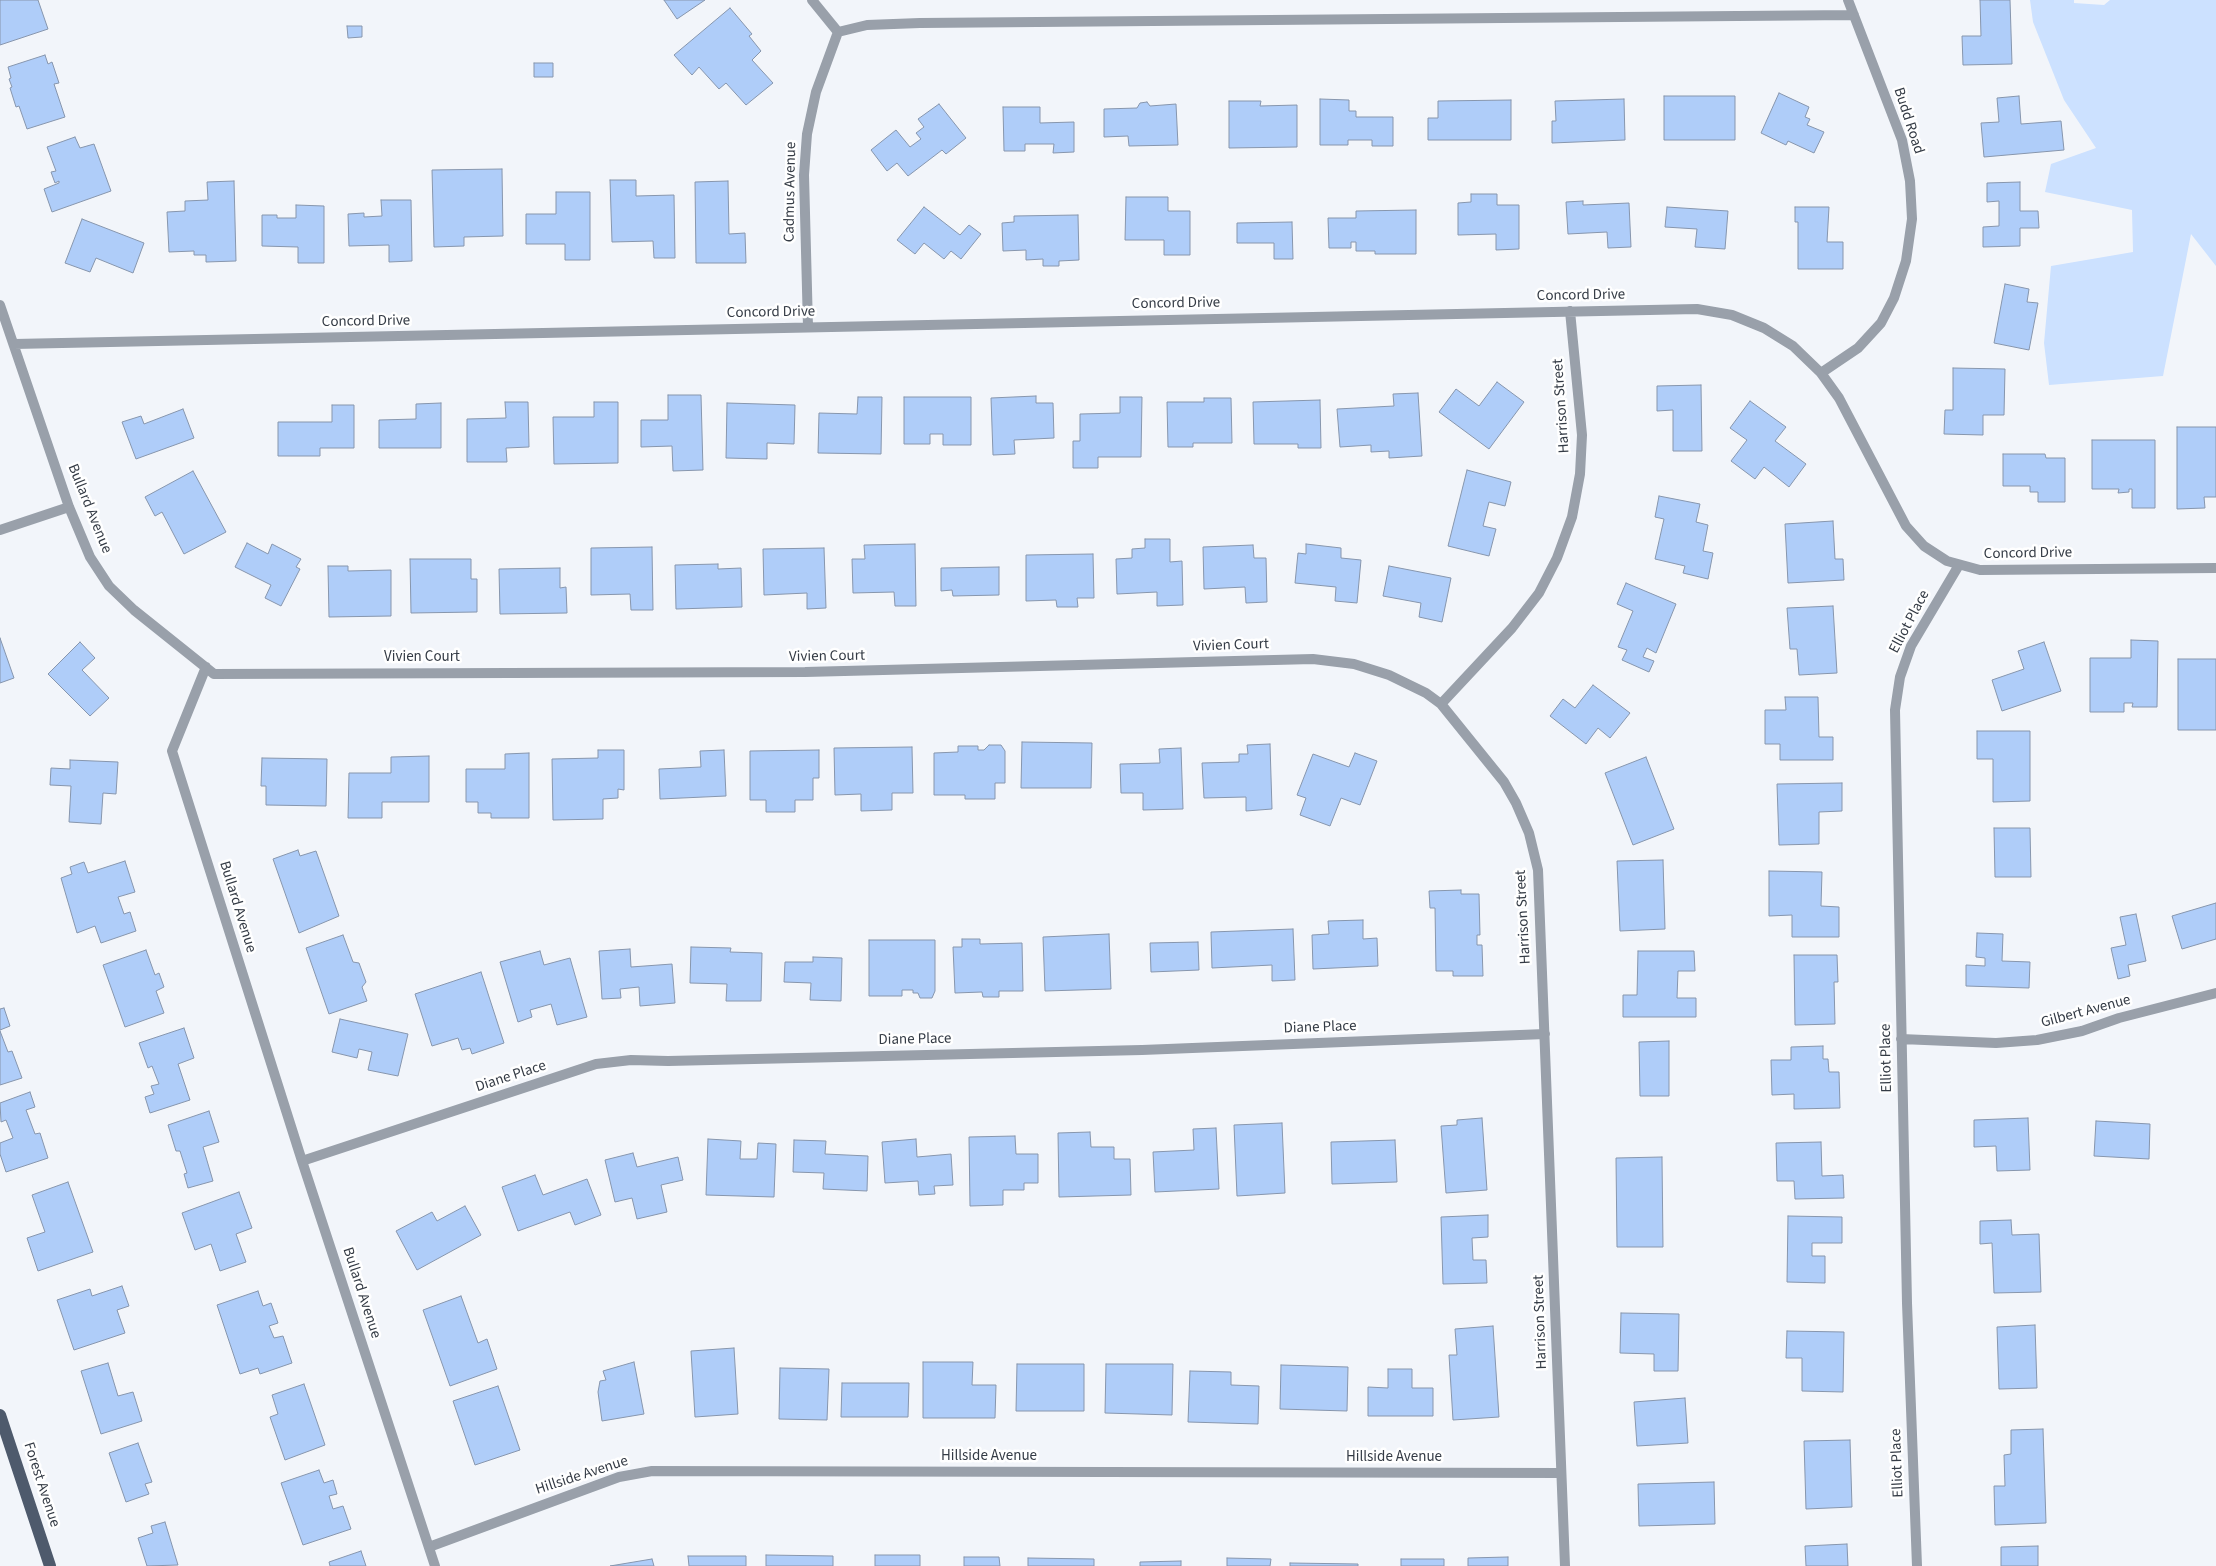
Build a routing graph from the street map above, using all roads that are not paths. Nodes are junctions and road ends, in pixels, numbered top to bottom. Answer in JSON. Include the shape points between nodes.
{"nodes":[{"id":1,"x":812,"y":0,"type":"edge"},
{"id":2,"x":1848,"y":0,"type":"edge"},
{"id":3,"x":1854,"y":15,"type":"junction"},
{"id":4,"x":838,"y":32,"type":"junction"},
{"id":5,"x":0,"y":304,"type":"edge"},
{"id":6,"x":1570,"y":311,"type":"junction"},
{"id":7,"x":808,"y":327,"type":"junction"},
{"id":8,"x":14,"y":344,"type":"junction"},
{"id":9,"x":1821,"y":373,"type":"junction"},
{"id":10,"x":69,"y":507,"type":"junction"},
{"id":11,"x":0,"y":530,"type":"edge"},
{"id":12,"x":1959,"y":565,"type":"junction"},
{"id":13,"x":2216,"y":568,"type":"edge"},
{"id":14,"x":206,"y":667,"type":"junction"},
{"id":15,"x":1441,"y":704,"type":"junction"},
{"id":16,"x":2216,"y":992,"type":"edge"},
{"id":17,"x":1545,"y":1034,"type":"junction"},
{"id":18,"x":1901,"y":1039,"type":"junction"},
{"id":19,"x":302,"y":1161,"type":"junction"},
{"id":20,"x":0,"y":1415,"type":"edge"},
{"id":21,"x":1562,"y":1473,"type":"junction"},
{"id":22,"x":429,"y":1547,"type":"junction"},
{"id":23,"x":50,"y":1566,"type":"edge"},
{"id":24,"x":435,"y":1566,"type":"edge"},
{"id":25,"x":1565,"y":1566,"type":"edge"},
{"id":26,"x":1917,"y":1566,"type":"edge"}],
"edges":[{"from":1,"to":4,"type":"street"},
{"from":2,"to":3,"type":"street","name":"Budd Road"},
{"from":3,"to":4,"type":"street","via":[[920,23],[867,25]]},
{"from":3,"to":9,"type":"street","name":"Budd Road","via":[[1902,140],[1910,181],[1912,219],[1906,261],[1894,298],[1881,323],[1858,348]]},
{"from":4,"to":7,"type":"street","name":"Cadmus Avenue","via":[[816,92],[807,134],[804,175]]},
{"from":5,"to":8,"type":"street","name":"Bullard Avenue"},
{"from":6,"to":7,"type":"street","name":"Concord Drive"},
{"from":6,"to":9,"type":"street","name":"Concord Drive","via":[[1697,309],[1732,315],[1764,328],[1793,346]]},
{"from":6,"to":15,"type":"street","name":"Harrison Street","via":[[1582,434],[1580,474],[1572,517],[1557,558],[1539,593],[1512,628]]},
{"from":7,"to":8,"type":"street","name":"Concord Drive"},
{"from":8,"to":10,"type":"street","name":"Bullard Avenue"},
{"from":9,"to":12,"type":"street","name":"Concord Drive","via":[[1839,398],[1906,526],[1924,546]]},
{"from":10,"to":11,"type":"street"},
{"from":10,"to":14,"type":"street","name":"Bullard Avenue","via":[[90,557],[109,586]]},
{"from":12,"to":13,"type":"street","name":"Concord Drive","via":[[1980,570]]},
{"from":12,"to":18,"type":"street","name":"Elliot Place","via":[[1911,646],[1900,677],[1894,710]]},
{"from":14,"to":15,"type":"street","name":"Vivien Court","via":[[214,674],[804,672],[1313,659],[1354,664],[1389,675]]},
{"from":14,"to":19,"type":"street","name":"Bullard Avenue","via":[[172,751]]},
{"from":15,"to":17,"type":"street","name":"Harrison Street","via":[[1504,782],[1529,833],[1538,870]]},
{"from":16,"to":18,"type":"street","name":"Gilbert Avenue","via":[[2082,1031],[2037,1040],[1996,1044]]},
{"from":17,"to":19,"type":"street","name":"Diane Place","via":[[1142,1050],[631,1060],[596,1064]]},
{"from":17,"to":21,"type":"street","name":"Harrison Street"},
{"from":18,"to":26,"type":"street","name":"Elliot Place"},
{"from":19,"to":22,"type":"street","name":"Bullard Avenue"},
{"from":20,"to":23,"type":"main road","name":"Forest Avenue"},
{"from":21,"to":22,"type":"street","name":"Hillside Avenue","via":[[652,1471],[619,1477]]},
{"from":21,"to":25,"type":"street","name":"Harrison Street"},
{"from":22,"to":24,"type":"street","name":"Bullard Avenue"}]}
